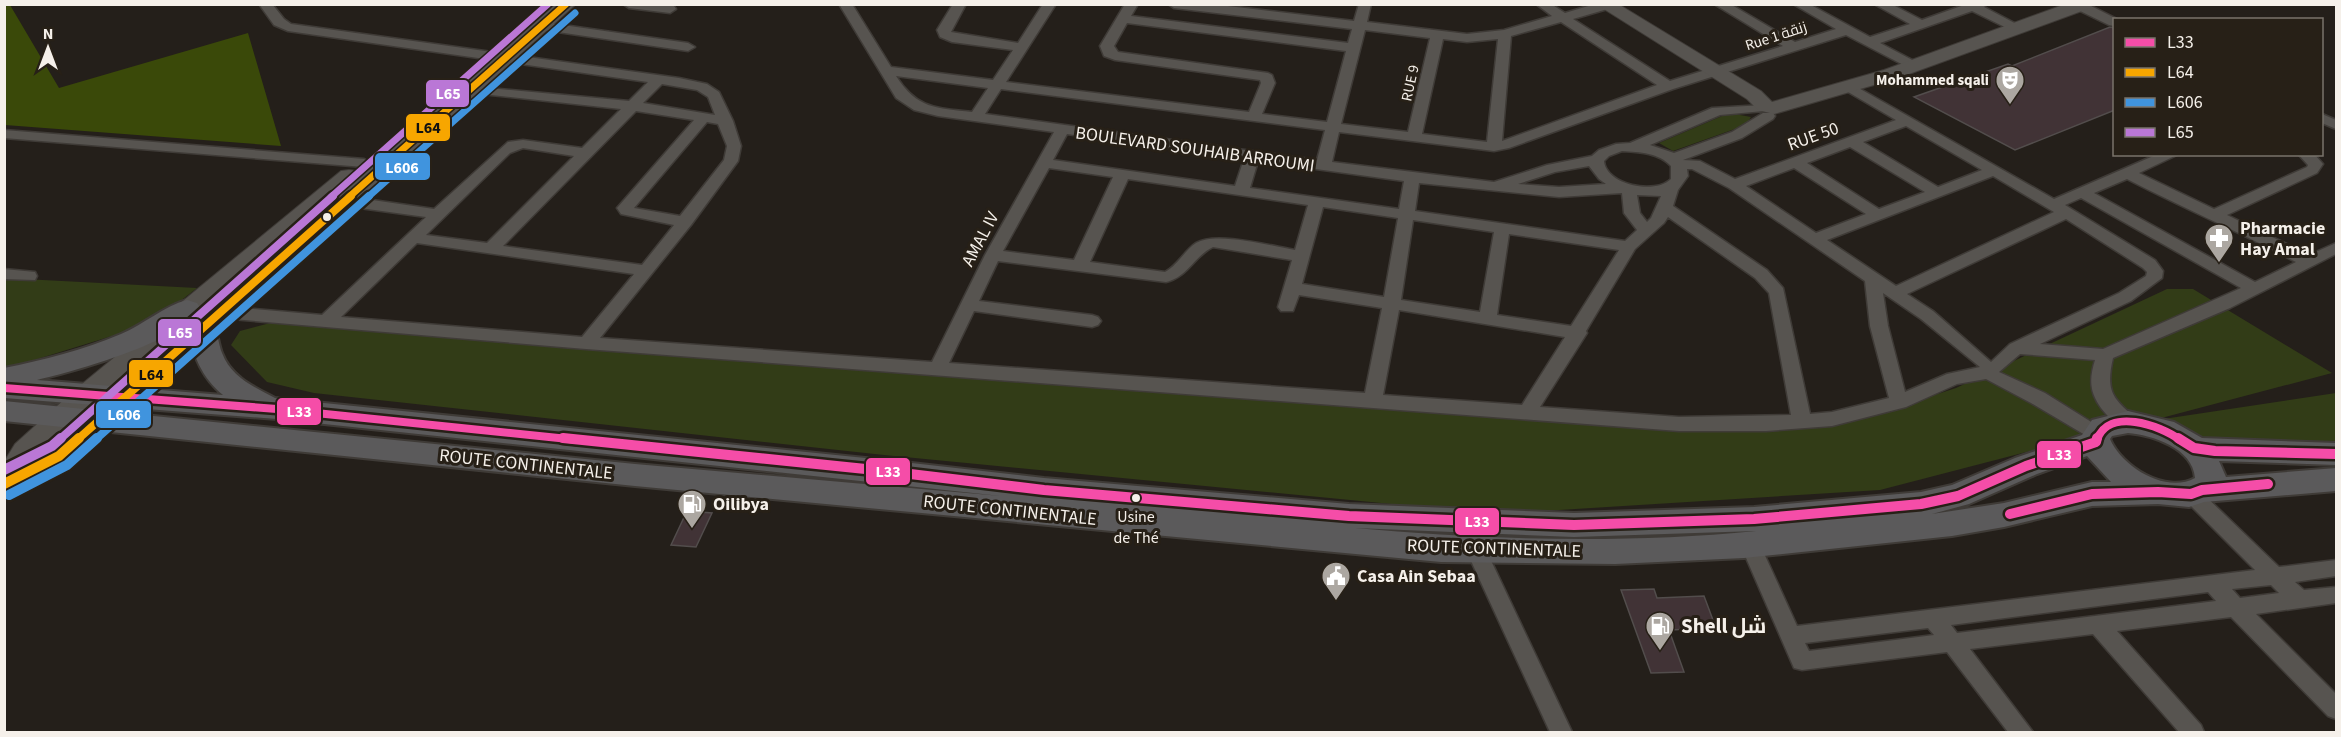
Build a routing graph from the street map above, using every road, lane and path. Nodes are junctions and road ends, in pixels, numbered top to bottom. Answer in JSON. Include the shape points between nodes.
{"nodes":[{"id":1,"x":265,"y":4,"type":"edge"},
{"id":2,"x":546,"y":4,"type":"edge"},
{"id":3,"x":567,"y":4,"type":"edge"},
{"id":4,"x":629,"y":4,"type":"edge"},
{"id":5,"x":845,"y":4,"type":"edge"},
{"id":6,"x":960,"y":4,"type":"edge"},
{"id":7,"x":1050,"y":4,"type":"edge"},
{"id":8,"x":1132,"y":4,"type":"edge"},
{"id":9,"x":1365,"y":4,"type":"edge"},
{"id":10,"x":1542,"y":4,"type":"edge"},
{"id":11,"x":1720,"y":4,"type":"edge"},
{"id":12,"x":1799,"y":4,"type":"edge"},
{"id":13,"x":1175,"y":5,"type":"edge"},
{"id":14,"x":1606,"y":5,"type":"edge"},
{"id":15,"x":2082,"y":5,"type":"edge"},
{"id":16,"x":1888,"y":6,"type":"edge"},
{"id":17,"x":1978,"y":6,"type":"edge"},
{"id":18,"x":670,"y":9,"type":"dead end"},
{"id":19,"x":1562,"y":18,"type":"junction"},
{"id":20,"x":1125,"y":19,"type":"junction"},
{"id":21,"x":2113,"y":21,"type":"edge"},
{"id":22,"x":1921,"y":24,"type":"junction"},
{"id":23,"x":1361,"y":25,"type":"junction"},
{"id":24,"x":542,"y":26,"type":"junction"},
{"id":25,"x":2018,"y":28,"type":"junction"},
{"id":26,"x":1847,"y":30,"type":"junction"},
{"id":27,"x":1505,"y":34,"type":"junction"},
{"id":28,"x":1437,"y":35,"type":"junction"},
{"id":29,"x":1869,"y":42,"type":"junction"},
{"id":30,"x":688,"y":47,"type":"dead end"},
{"id":31,"x":1022,"y":47,"type":"junction"},
{"id":32,"x":1794,"y":47,"type":"junction"},
{"id":33,"x":1354,"y":48,"type":"junction"},
{"id":34,"x":496,"y":57,"type":"junction"},
{"id":35,"x":1913,"y":66,"type":"junction"},
{"id":36,"x":888,"y":71,"type":"junction"},
{"id":37,"x":1715,"y":72,"type":"junction"},
{"id":38,"x":659,"y":79,"type":"junction"},
{"id":39,"x":997,"y":84,"type":"junction"},
{"id":40,"x":1668,"y":86,"type":"junction"},
{"id":41,"x":1848,"y":86,"type":"junction"},
{"id":42,"x":472,"y":89,"type":"junction"},
{"id":43,"x":633,"y":106,"type":"junction"},
{"id":44,"x":1766,"y":110,"type":"junction"},
{"id":45,"x":705,"y":116,"type":"junction"},
{"id":46,"x":976,"y":117,"type":"junction"},
{"id":47,"x":1254,"y":117,"type":"junction"},
{"id":48,"x":2323,"y":118,"type":"edge"},
{"id":49,"x":726,"y":121,"type":"junction"},
{"id":50,"x":1906,"y":121,"type":"junction"},
{"id":51,"x":2337,"y":124,"type":"edge"},
{"id":52,"x":1331,"y":128,"type":"junction"},
{"id":53,"x":1062,"y":131,"type":"junction"},
{"id":54,"x":4,"y":134,"type":"edge"},
{"id":55,"x":1414,"y":138,"type":"junction"},
{"id":56,"x":1853,"y":142,"type":"junction"},
{"id":57,"x":1494,"y":147,"type":"junction"},
{"id":58,"x":1633,"y":147,"type":"junction"},
{"id":59,"x":585,"y":153,"type":"junction"},
{"id":60,"x":2168,"y":156,"type":"edge"},
{"id":61,"x":2307,"y":156,"type":"edge"},
{"id":62,"x":1252,"y":157,"type":"junction"},
{"id":63,"x":1597,"y":160,"type":"junction"},
{"id":64,"x":1676,"y":162,"type":"junction"},
{"id":65,"x":364,"y":163,"type":"junction"},
{"id":66,"x":1044,"y":163,"type":"junction"},
{"id":67,"x":1797,"y":163,"type":"junction"},
{"id":68,"x":1323,"y":166,"type":"junction"},
{"id":69,"x":1993,"y":171,"type":"junction"},
{"id":70,"x":2129,"y":174,"type":"junction"},
{"id":71,"x":1122,"y":175,"type":"junction"},
{"id":72,"x":1412,"y":178,"type":"junction"},
{"id":73,"x":1734,"y":185,"type":"junction"},
{"id":74,"x":1493,"y":187,"type":"junction"},
{"id":75,"x":1627,"y":189,"type":"junction"},
{"id":76,"x":1670,"y":189,"type":"junction"},
{"id":77,"x":1241,"y":192,"type":"junction"},
{"id":78,"x":1936,"y":192,"type":"junction"},
{"id":79,"x":2083,"y":193,"type":"junction"},
{"id":80,"x":345,"y":201,"type":"junction"},
{"id":81,"x":1316,"y":203,"type":"junction"},
{"id":82,"x":1664,"y":207,"type":"junction"},
{"id":83,"x":2062,"y":208,"type":"junction"},
{"id":84,"x":438,"y":214,"type":"junction"},
{"id":85,"x":2216,"y":214,"type":"junction"},
{"id":86,"x":1407,"y":215,"type":"junction"},
{"id":87,"x":1877,"y":215,"type":"junction"},
{"id":88,"x":685,"y":222,"type":"junction"},
{"id":89,"x":1502,"y":230,"type":"junction"},
{"id":90,"x":1647,"y":230,"type":"junction"},
{"id":91,"x":415,"y":238,"type":"junction"},
{"id":92,"x":1816,"y":239,"type":"junction"},
{"id":93,"x":1629,"y":246,"type":"junction"},
{"id":94,"x":2337,"y":248,"type":"edge"},
{"id":95,"x":490,"y":249,"type":"junction"},
{"id":96,"x":993,"y":255,"type":"junction"},
{"id":97,"x":1300,"y":256,"type":"junction"},
{"id":98,"x":2309,"y":262,"type":"junction"},
{"id":99,"x":1080,"y":266,"type":"junction"},
{"id":100,"x":646,"y":272,"type":"junction"},
{"id":101,"x":4,"y":274,"type":"edge"},
{"id":102,"x":29,"y":276,"type":"dead end"},
{"id":103,"x":1873,"y":278,"type":"junction"},
{"id":104,"x":1291,"y":288,"type":"junction"},
{"id":105,"x":2255,"y":289,"type":"junction"},
{"id":106,"x":1895,"y":293,"type":"junction"},
{"id":107,"x":1392,"y":302,"type":"junction"},
{"id":108,"x":968,"y":305,"type":"junction"},
{"id":109,"x":1287,"y":307,"type":"dead end"},
{"id":110,"x":203,"y":316,"type":"junction"},
{"id":111,"x":1488,"y":318,"type":"junction"},
{"id":112,"x":326,"y":321,"type":"junction"},
{"id":113,"x":1092,"y":321,"type":"dead end"},
{"id":114,"x":1578,"y":333,"type":"junction"},
{"id":115,"x":586,"y":343,"type":"junction"},
{"id":116,"x":2016,"y":348,"type":"junction"},
{"id":117,"x":2105,"y":355,"type":"junction"},
{"id":118,"x":938,"y":368,"type":"junction"},
{"id":119,"x":1991,"y":370,"type":"junction"},
{"id":120,"x":4,"y":378,"type":"edge"},
{"id":121,"x":4,"y":388,"type":"edge"},
{"id":122,"x":125,"y":398,"type":"junction"},
{"id":123,"x":1373,"y":399,"type":"junction"},
{"id":124,"x":1899,"y":402,"type":"junction"},
{"id":125,"x":92,"y":408,"type":"junction"},
{"id":126,"x":277,"y":409,"type":"junction"},
{"id":127,"x":4,"y":411,"type":"edge"},
{"id":128,"x":1528,"y":411,"type":"junction"},
{"id":129,"x":60,"y":417,"type":"junction"},
{"id":130,"x":1802,"y":422,"type":"junction"},
{"id":131,"x":2107,"y":431,"type":"junction"},
{"id":132,"x":2195,"y":449,"type":"junction"},
{"id":133,"x":2337,"y":454,"type":"edge"},
{"id":134,"x":2337,"y":480,"type":"edge"},
{"id":135,"x":7,"y":482,"type":"edge"},
{"id":136,"x":2157,"y":492,"type":"junction"},
{"id":137,"x":2197,"y":492,"type":"junction"},
{"id":138,"x":1750,"y":544,"type":"junction"},
{"id":139,"x":1476,"y":550,"type":"junction"},
{"id":140,"x":2337,"y":568,"type":"edge"},
{"id":141,"x":2275,"y":576,"type":"junction"},
{"id":142,"x":2213,"y":584,"type":"junction"},
{"id":143,"x":2337,"y":596,"type":"edge"},
{"id":144,"x":2300,"y":600,"type":"junction"},
{"id":145,"x":2237,"y":608,"type":"junction"},
{"id":146,"x":1933,"y":618,"type":"junction"},
{"id":147,"x":2098,"y":625,"type":"junction"},
{"id":148,"x":1791,"y":636,"type":"junction"},
{"id":149,"x":1952,"y":643,"type":"junction"},
{"id":150,"x":2337,"y":709,"type":"edge"},
{"id":151,"x":1561,"y":732,"type":"edge"},
{"id":152,"x":2021,"y":732,"type":"edge"},
{"id":153,"x":2193,"y":732,"type":"edge"}],
"edges":[{"from":1,"to":34,"type":"street","via":[[288,27]]},
{"from":2,"to":34,"type":"street"},
{"from":3,"to":24,"type":"street"},
{"from":4,"to":18,"type":"street"},
{"from":5,"to":36,"type":"street"},
{"from":6,"to":31,"type":"street","via":[[945,34]]},
{"from":7,"to":31,"type":"street"},
{"from":8,"to":20,"type":"street"},
{"from":9,"to":23,"type":"street"},
{"from":10,"to":19,"type":"street"},
{"from":11,"to":32,"type":"street"},
{"from":12,"to":26,"type":"street"},
{"from":13,"to":23,"type":"street"},
{"from":14,"to":19,"type":"street"},
{"from":14,"to":37,"type":"street"},
{"from":15,"to":21,"type":"street"},
{"from":15,"to":25,"type":"street"},
{"from":16,"to":22,"type":"street"},
{"from":17,"to":22,"type":"street"},
{"from":17,"to":25,"type":"street"},
{"from":19,"to":27,"type":"street"},
{"from":19,"to":40,"type":"street"},
{"from":20,"to":33,"type":"street"},
{"from":20,"to":47,"type":"street","via":[[1107,46],[1106,50],[1115,56],[1267,78]]},
{"from":22,"to":29,"type":"street"},
{"from":23,"to":28,"type":"street"},
{"from":23,"to":33,"type":"street"},
{"from":24,"to":30,"type":"street"},
{"from":24,"to":34,"type":"street"},
{"from":25,"to":35,"type":"street"},
{"from":26,"to":29,"type":"street"},
{"from":26,"to":32,"type":"street","name":"Rue 1 زنقة"},
{"from":27,"to":28,"type":"street","via":[[1467,38]]},
{"from":27,"to":57,"type":"street"},
{"from":28,"to":55,"type":"street","name":"RUE 9"},
{"from":29,"to":35,"type":"street"},
{"from":31,"to":39,"type":"street"},
{"from":32,"to":37,"type":"street","name":"Rue 1 زنقة"},
{"from":33,"to":52,"type":"street"},
{"from":34,"to":38,"type":"street"},
{"from":34,"to":42,"type":"street"},
{"from":34,"to":65,"type":"street"},
{"from":35,"to":41,"type":"street"},
{"from":36,"to":39,"type":"street"},
{"from":36,"to":46,"type":"street","name":"BOULEVARD SOUHAIB ARROUMI","via":[[901,94],[919,107]]},
{"from":37,"to":40,"type":"street","name":"Rue 1 زنقة"},
{"from":37,"to":44,"type":"street","via":[[1754,95]]},
{"from":38,"to":43,"type":"street"},
{"from":38,"to":49,"type":"street","via":[[710,91]]},
{"from":39,"to":46,"type":"street"},
{"from":39,"to":47,"type":"street"},
{"from":40,"to":57,"type":"street","name":"Rue 1 زنقة"},
{"from":41,"to":44,"type":"street"},
{"from":41,"to":50,"type":"street"},
{"from":42,"to":43,"type":"street"},
{"from":42,"to":80,"type":"street"},
{"from":43,"to":45,"type":"street"},
{"from":43,"to":59,"type":"street"},
{"from":44,"to":58,"type":"street","via":[[1717,111]]},
{"from":44,"to":64,"type":"street","via":[[1762,123]]},
{"from":45,"to":49,"type":"street"},
{"from":45,"to":88,"type":"street","via":[[625,208]]},
{"from":46,"to":53,"type":"street","name":"BOULEVARD SOUHAIB ARROUMI"},
{"from":47,"to":52,"type":"street"},
{"from":48,"to":51,"type":"street"},
{"from":49,"to":88,"type":"street","via":[[734,146],[731,161]]},
{"from":50,"to":56,"type":"street","name":"RUE 50"},
{"from":50,"to":69,"type":"street"},
{"from":52,"to":55,"type":"street"},
{"from":52,"to":68,"type":"street"},
{"from":53,"to":62,"type":"street","name":"BOULEVARD SOUHAIB ARROUMI"},
{"from":53,"to":66,"type":"street","name":"AMAL IV"},
{"from":54,"to":65,"type":"street"},
{"from":55,"to":57,"type":"street"},
{"from":56,"to":67,"type":"street","name":"RUE 50"},
{"from":56,"to":78,"type":"street"},
{"from":58,"to":63,"type":"street","name":"BOULEVARD SOUHAIB ARROUMI","via":[[1610,149]]},
{"from":58,"to":64,"type":"street"},
{"from":59,"to":84,"type":"street","via":[[513,145]]},
{"from":59,"to":95,"type":"street"},
{"from":60,"to":70,"type":"street"},
{"from":61,"to":85,"type":"street","via":[[2316,164],[2312,170]]},
{"from":62,"to":68,"type":"street","name":"BOULEVARD SOUHAIB ARROUMI"},
{"from":62,"to":77,"type":"street"},
{"from":63,"to":74,"type":"street","name":"BOULEVARD SOUHAIB ARROUMI","via":[[1552,168]]},
{"from":63,"to":75,"type":"street","via":[[1602,175]]},
{"from":64,"to":73,"type":"street","via":[[1695,164]]},
{"from":64,"to":76,"type":"street","via":[[1680,178]]},
{"from":65,"to":110,"type":"street"},
{"from":66,"to":71,"type":"street"},
{"from":66,"to":96,"type":"street","name":"AMAL IV"},
{"from":67,"to":73,"type":"street","name":"RUE 50"},
{"from":67,"to":87,"type":"street"},
{"from":68,"to":72,"type":"street","name":"BOULEVARD SOUHAIB ARROUMI"},
{"from":69,"to":78,"type":"street"},
{"from":69,"to":83,"type":"street"},
{"from":70,"to":79,"type":"street"},
{"from":70,"to":85,"type":"street","via":[[2197,209]]},
{"from":71,"to":77,"type":"street"},
{"from":71,"to":99,"type":"street"},
{"from":72,"to":74,"type":"street","name":"BOULEVARD SOUHAIB ARROUMI"},
{"from":72,"to":86,"type":"street"},
{"from":73,"to":92,"type":"street"},
{"from":74,"to":75,"type":"street","name":"BOULEVARD SOUHAIB ARROUMI","via":[[1559,192]]},
{"from":75,"to":76,"type":"street","name":"BOULEVARD SOUHAIB ARROUMI"},
{"from":75,"to":90,"type":"street","via":[[1636,223]]},
{"from":76,"to":82,"type":"street"},
{"from":77,"to":81,"type":"street"},
{"from":78,"to":87,"type":"street"},
{"from":79,"to":83,"type":"street"},
{"from":79,"to":105,"type":"street"},
{"from":80,"to":84,"type":"street"},
{"from":80,"to":110,"type":"street"},
{"from":81,"to":86,"type":"street"},
{"from":81,"to":97,"type":"street"},
{"from":82,"to":90,"type":"street","via":[[1659,220]]},
{"from":82,"to":130,"type":"street","via":[[1761,274],[1777,292]]},
{"from":83,"to":106,"type":"street"},
{"from":83,"to":116,"type":"street","via":[[2150,264],[2156,274],[2125,297]]},
{"from":84,"to":91,"type":"street"},
{"from":85,"to":98,"type":"street"},
{"from":86,"to":89,"type":"street"},
{"from":86,"to":107,"type":"street"},
{"from":87,"to":92,"type":"street"},
{"from":88,"to":100,"type":"street"},
{"from":89,"to":93,"type":"street"},
{"from":89,"to":111,"type":"street"},
{"from":90,"to":93,"type":"street"},
{"from":91,"to":95,"type":"street"},
{"from":91,"to":112,"type":"street"},
{"from":92,"to":103,"type":"street"},
{"from":93,"to":114,"type":"street"},
{"from":94,"to":98,"type":"street"},
{"from":95,"to":100,"type":"street"},
{"from":96,"to":99,"type":"street"},
{"from":96,"to":108,"type":"street","name":"AMAL IV"},
{"from":97,"to":99,"type":"street","via":[[1212,242],[1200,247],[1175,275]]},
{"from":97,"to":104,"type":"street"},
{"from":98,"to":105,"type":"street"},
{"from":100,"to":115,"type":"street"},
{"from":101,"to":102,"type":"street"},
{"from":103,"to":106,"type":"street"},
{"from":103,"to":124,"type":"street","via":[[1879,326]]},
{"from":104,"to":107,"type":"street"},
{"from":104,"to":109,"type":"street"},
{"from":105,"to":117,"type":"street"},
{"from":106,"to":119,"type":"street","via":[[1941,325]]},
{"from":107,"to":111,"type":"street"},
{"from":107,"to":123,"type":"street"},
{"from":108,"to":113,"type":"street"},
{"from":108,"to":118,"type":"street","name":"AMAL IV"},
{"from":110,"to":112,"type":"street"},
{"from":110,"to":120,"type":"main road"},
{"from":110,"to":122,"type":"street"},
{"from":110,"to":125,"type":"street"},
{"from":110,"to":126,"type":"main road","via":[[207,357],[215,370],[240,393]]},
{"from":111,"to":114,"type":"street"},
{"from":112,"to":115,"type":"street"},
{"from":114,"to":128,"type":"street"},
{"from":115,"to":118,"type":"street"},
{"from":116,"to":117,"type":"street"},
{"from":116,"to":119,"type":"street"},
{"from":117,"to":131,"type":"street","via":[[2099,390],[2112,409]]},
{"from":118,"to":123,"type":"street"},
{"from":119,"to":124,"type":"street","via":[[1953,378]]},
{"from":119,"to":131,"type":"street"},
{"from":121,"to":125,"type":"main road","name":"ROUTE CONTINENTALE"},
{"from":122,"to":125,"type":"main road","name":"ROUTE CONTINENTALE"},
{"from":122,"to":126,"type":"main road","name":"ROUTE CONTINENTALE"},
{"from":123,"to":128,"type":"street"},
{"from":124,"to":130,"type":"street"},
{"from":125,"to":129,"type":"main road","name":"ROUTE CONTINENTALE"},
{"from":125,"to":135,"type":"street","via":[[59,456]]},
{"from":125,"to":139,"type":"main road","name":"ROUTE CONTINENTALE","via":[[1129,522]]},
{"from":126,"to":131,"type":"main road","name":"ROUTE CONTINENTALE","via":[[1044,490],[1349,516],[1574,525],[1754,519],[1921,504],[1958,496]]},
{"from":127,"to":129,"type":"main road","name":"ROUTE CONTINENTALE"},
{"from":128,"to":130,"type":"street","via":[[1719,426]]},
{"from":129,"to":135,"type":"street","via":[[25,451]]},
{"from":131,"to":132,"type":"main road","via":[[2154,426]]},
{"from":131,"to":136,"type":"main road","via":[[2099,453],[2108,465]]},
{"from":132,"to":133,"type":"main road"},
{"from":132,"to":137,"type":"main road","via":[[2210,472],[2209,482]]},
{"from":134,"to":137,"type":"main road"},
{"from":136,"to":137,"type":"main road","name":"ROUTE CONTINENTALE"},
{"from":136,"to":138,"type":"main road","name":"ROUTE CONTINENTALE","via":[[2092,494],[1952,524]]},
{"from":137,"to":141,"type":"street"},
{"from":138,"to":139,"type":"main road","name":"ROUTE CONTINENTALE","via":[[1615,551]]},
{"from":138,"to":148,"type":"street"},
{"from":139,"to":151,"type":"street"},
{"from":140,"to":141,"type":"street"},
{"from":141,"to":142,"type":"street"},
{"from":141,"to":144,"type":"street"},
{"from":142,"to":145,"type":"street"},
{"from":142,"to":146,"type":"street"},
{"from":143,"to":144,"type":"street"},
{"from":144,"to":145,"type":"street"},
{"from":145,"to":147,"type":"street"},
{"from":145,"to":150,"type":"street"},
{"from":146,"to":148,"type":"street"},
{"from":146,"to":149,"type":"street"},
{"from":147,"to":149,"type":"street"},
{"from":147,"to":153,"type":"street"},
{"from":148,"to":149,"type":"street","via":[[1802,661]]},
{"from":149,"to":152,"type":"street"}]}
